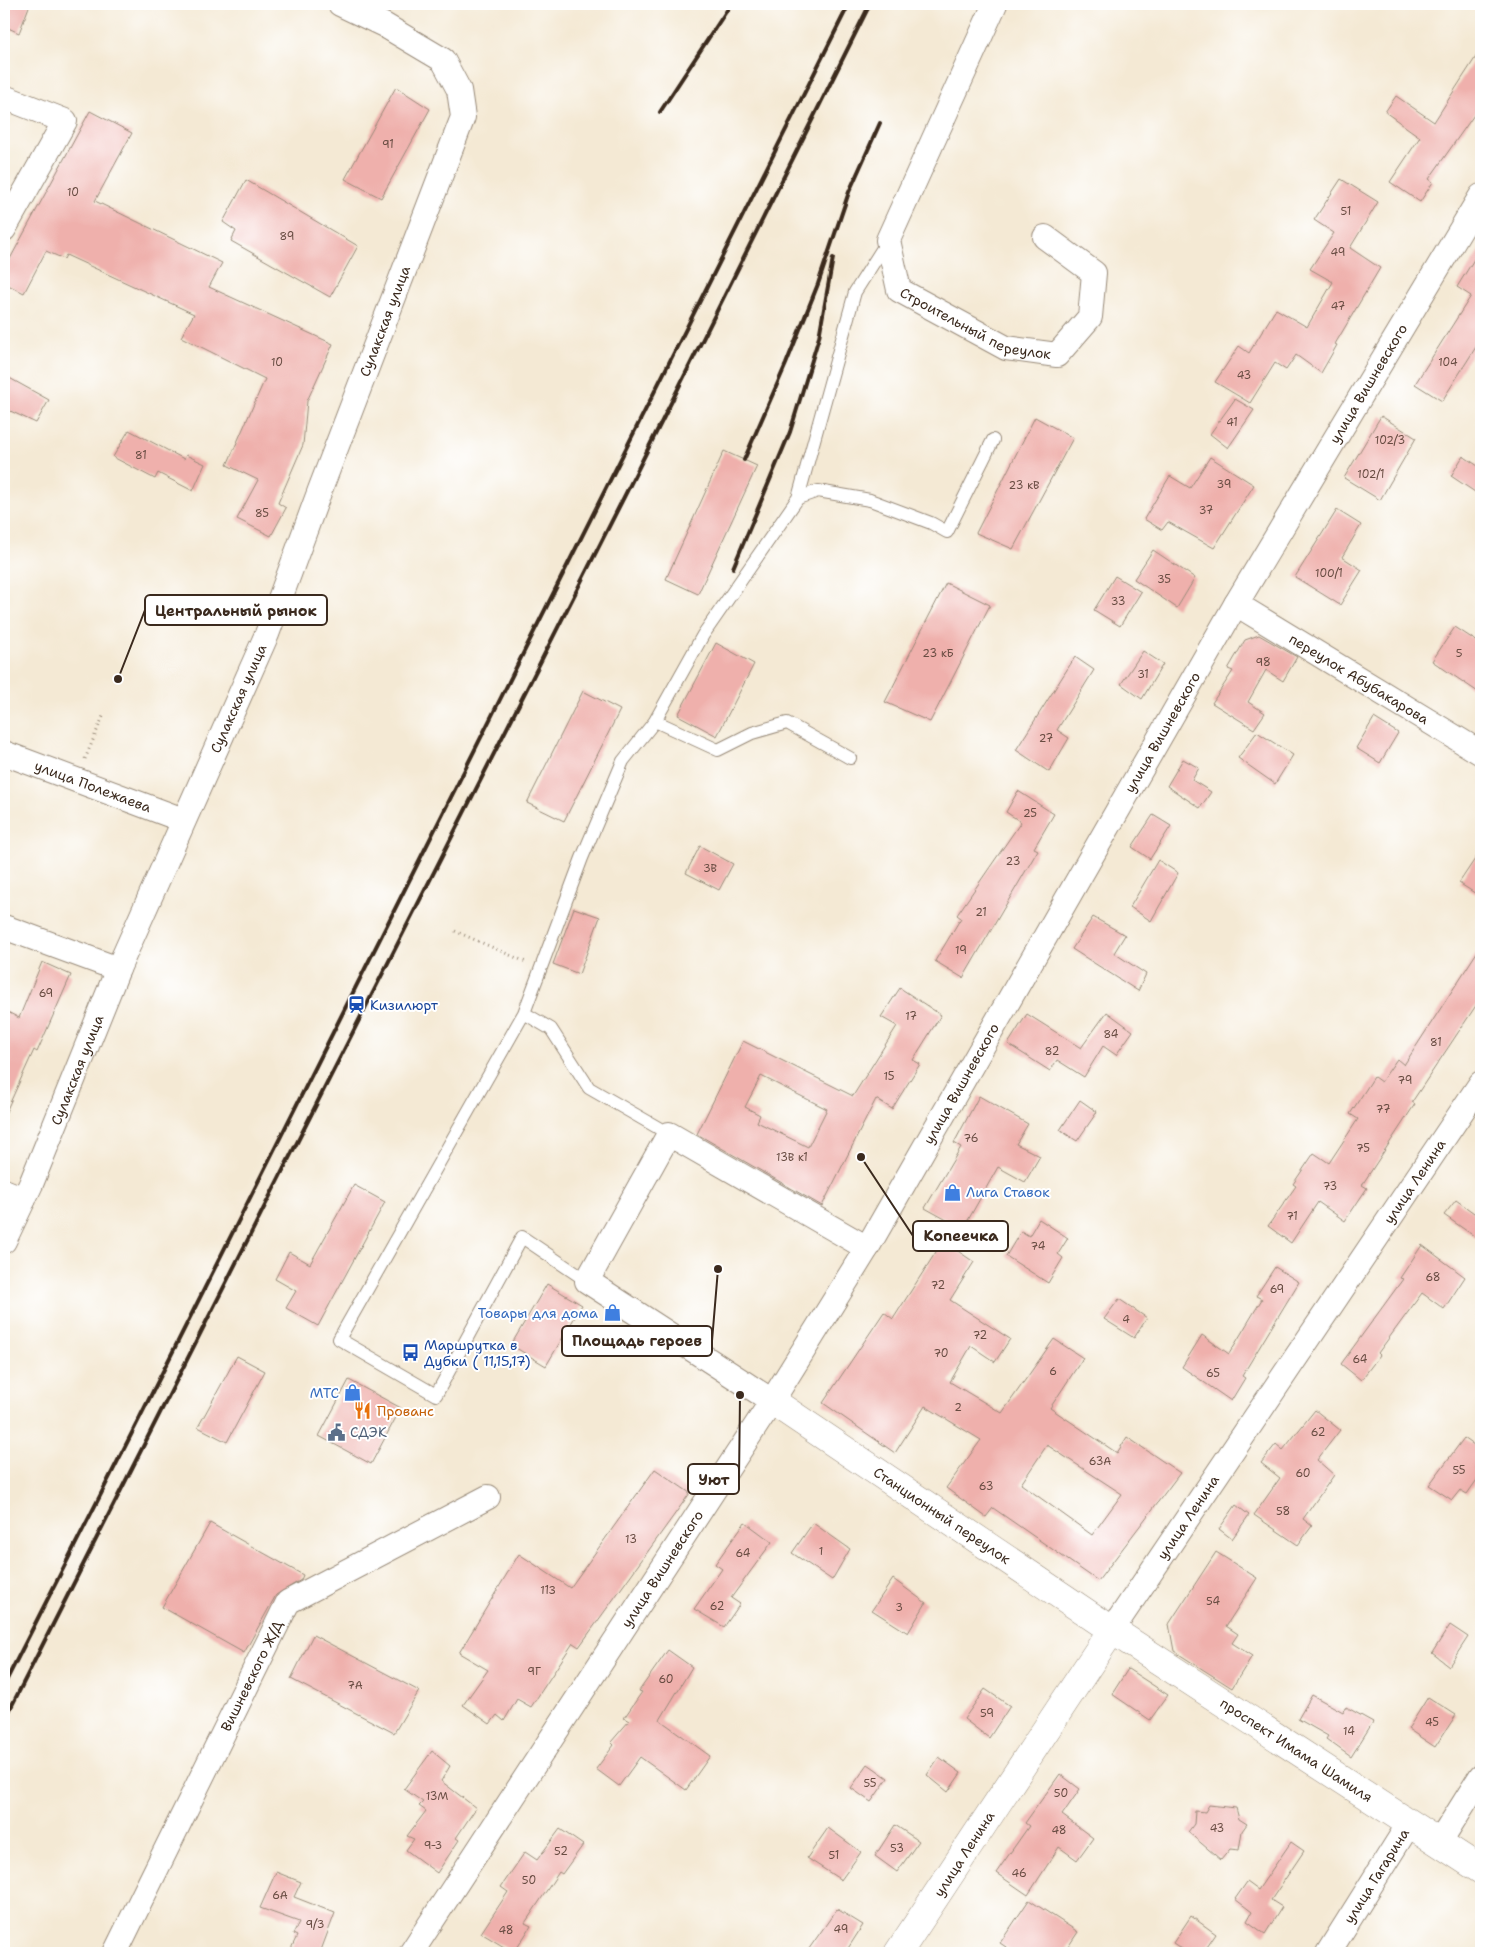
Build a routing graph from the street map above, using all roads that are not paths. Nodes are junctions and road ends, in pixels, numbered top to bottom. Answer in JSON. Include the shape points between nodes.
{"nodes":[{"id":1,"x":340,"y":4,"type":"edge"},
{"id":2,"x":995,"y":4,"type":"edge"},
{"id":3,"x":4,"y":97,"type":"edge"},
{"id":4,"x":1481,"y":196,"type":"edge"},
{"id":5,"x":4,"y":229,"type":"edge"},
{"id":6,"x":1045,"y":238,"type":"dead end"},
{"id":7,"x":888,"y":240,"type":"junction"},
{"id":8,"x":993,"y":440,"type":"dead end"},
{"id":9,"x":798,"y":498,"type":"junction"},
{"id":10,"x":1236,"y":604,"type":"junction"},
{"id":11,"x":655,"y":721,"type":"junction"},
{"id":12,"x":4,"y":753,"type":"edge"},
{"id":13,"x":1481,"y":754,"type":"edge"},
{"id":14,"x":850,"y":758,"type":"dead end"},
{"id":15,"x":183,"y":820,"type":"junction"},
{"id":16,"x":4,"y":927,"type":"edge"},
{"id":17,"x":118,"y":969,"type":"junction"},
{"id":18,"x":524,"y":1013,"type":"junction"},
{"id":19,"x":1481,"y":1083,"type":"edge"},
{"id":20,"x":669,"y":1134,"type":"junction"},
{"id":21,"x":14,"y":1195,"type":"edge"},
{"id":22,"x":4,"y":1241,"type":"edge"},
{"id":23,"x":867,"y":1248,"type":"junction"},
{"id":24,"x":587,"y":1281,"type":"junction"},
{"id":25,"x":772,"y":1401,"type":"junction"},
{"id":26,"x":488,"y":1497,"type":"dead end"},
{"id":27,"x":1112,"y":1630,"type":"junction"},
{"id":28,"x":1481,"y":1776,"type":"edge"},
{"id":29,"x":1409,"y":1824,"type":"junction"},
{"id":30,"x":1439,"y":1843,"type":"junction"},
{"id":31,"x":1481,"y":1870,"type":"edge"},
{"id":32,"x":115,"y":1953,"type":"edge"},
{"id":33,"x":411,"y":1953,"type":"edge"},
{"id":34,"x":898,"y":1953,"type":"edge"},
{"id":35,"x":1328,"y":1953,"type":"edge"}],
"edges":[{"from":1,"to":15,"type":"street","name":"Сулакская улица","via":[[384,25],[443,60],[459,90],[463,117],[267,634]]},
{"from":2,"to":7,"type":"street"},
{"from":3,"to":5,"type":"street","via":[[64,121]]},
{"from":4,"to":10,"type":"street","name":"улица Вишневского"},
{"from":6,"to":7,"type":"street","name":"Строительный переулок","via":[[1094,273],[1090,317],[1057,355],[1006,348],[900,290]]},
{"from":7,"to":9,"type":"lane","via":[[855,292]]},
{"from":8,"to":9,"type":"lane","via":[[948,532],[870,500],[818,491]]},
{"from":9,"to":11,"type":"lane","via":[[703,634]]},
{"from":10,"to":13,"type":"street","name":"переулок Абубакарова"},
{"from":10,"to":23,"type":"street","name":"улица Вишневского"},
{"from":11,"to":14,"type":"lane","via":[[718,750],[752,733],[787,723]]},
{"from":11,"to":18,"type":"lane","via":[[623,761],[582,858]]},
{"from":12,"to":15,"type":"street","name":"улица Полежаева"},
{"from":15,"to":17,"type":"street","name":"Сулакская улица"},
{"from":16,"to":17,"type":"street"},
{"from":17,"to":21,"type":"street","name":"Сулакская улица"},
{"from":18,"to":20,"type":"lane","via":[[551,1029],[588,1088]]},
{"from":18,"to":24,"type":"lane","via":[[339,1340],[436,1394],[522,1237]]},
{"from":19,"to":27,"type":"street","name":"улица Ленина"},
{"from":20,"to":23,"type":"street"},
{"from":20,"to":24,"type":"street"},
{"from":21,"to":22,"type":"street","name":"Сулакская улица"},
{"from":23,"to":25,"type":"street","name":"улица Вишневского"},
{"from":24,"to":25,"type":"street"},
{"from":25,"to":27,"type":"street","name":"Станционный переулок"},
{"from":25,"to":33,"type":"street","name":"улица Вишневского"},
{"from":26,"to":32,"type":"street","name":"Вишневского Ж/Д","via":[[288,1602]]},
{"from":27,"to":29,"type":"street","name":"проспект Имама Шамиля"},
{"from":27,"to":34,"type":"street","name":"улица Ленина"},
{"from":28,"to":30,"type":"street"},
{"from":29,"to":30,"type":"street","name":"проспект Имама Шамиля"},
{"from":29,"to":35,"type":"street","name":"улица Гагарина"},
{"from":30,"to":31,"type":"street","name":"проспект Имама Шамиля"}]}
